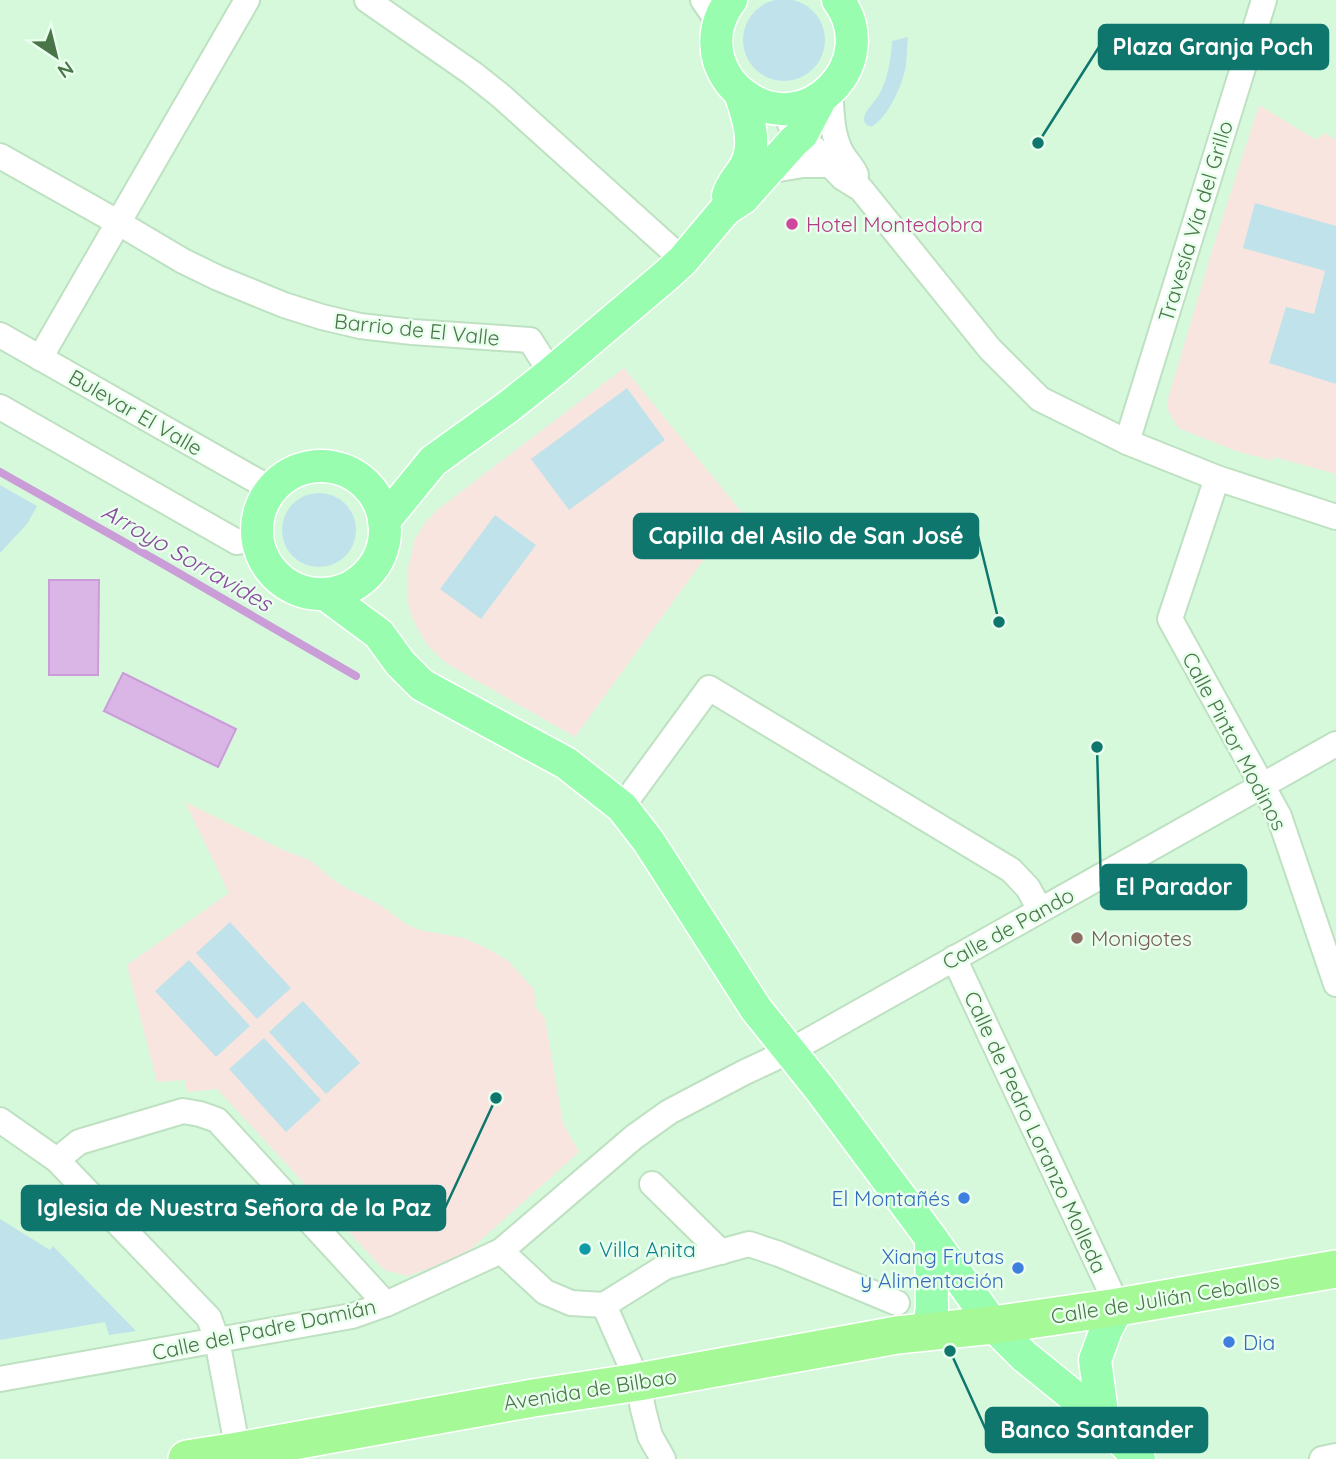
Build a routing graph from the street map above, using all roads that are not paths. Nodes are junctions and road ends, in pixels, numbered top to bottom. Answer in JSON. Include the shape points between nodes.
{"nodes":[{"id":1,"x":247,"y":0,"type":"edge"},
{"id":2,"x":367,"y":0,"type":"edge"},
{"id":3,"x":838,"y":0,"type":"edge"},
{"id":4,"x":1264,"y":0,"type":"edge"},
{"id":5,"x":721,"y":5,"type":"edge"},
{"id":6,"x":740,"y":93,"type":"junction"},
{"id":7,"x":826,"y":94,"type":"junction"},
{"id":8,"x":774,"y":108,"type":"junction"},
{"id":9,"x":802,"y":134,"type":"junction"},
{"id":10,"x":0,"y":156,"type":"edge"},
{"id":11,"x":832,"y":165,"type":"junction"},
{"id":12,"x":767,"y":171,"type":"junction"},
{"id":13,"x":861,"y":189,"type":"junction"},
{"id":14,"x":725,"y":210,"type":"junction"},
{"id":15,"x":119,"y":223,"type":"junction"},
{"id":16,"x":683,"y":260,"type":"junction"},
{"id":17,"x":0,"y":335,"type":"edge"},
{"id":18,"x":40,"y":358,"type":"junction"},
{"id":19,"x":551,"y":373,"type":"junction"},
{"id":20,"x":0,"y":408,"type":"edge"},
{"id":21,"x":1127,"y":442,"type":"junction"},
{"id":22,"x":433,"y":461,"type":"junction"},
{"id":23,"x":1217,"y":478,"type":"junction"},
{"id":24,"x":365,"y":484,"type":"junction"},
{"id":25,"x":271,"y":489,"type":"junction"},
{"id":26,"x":1336,"y":517,"type":"edge"},
{"id":27,"x":384,"y":521,"type":"junction"},
{"id":28,"x":257,"y":540,"type":"junction"},
{"id":29,"x":364,"y":577,"type":"junction"},
{"id":30,"x":326,"y":594,"type":"junction"},
{"id":31,"x":379,"y":634,"type":"junction"},
{"id":32,"x":1336,"y":744,"type":"edge"},
{"id":33,"x":1262,"y":785,"type":"junction"},
{"id":34,"x":622,"y":807,"type":"junction"},
{"id":35,"x":1040,"y":910,"type":"junction"},
{"id":36,"x":954,"y":958,"type":"junction"},
{"id":37,"x":1336,"y":984,"type":"edge"},
{"id":38,"x":790,"y":1051,"type":"junction"},
{"id":39,"x":0,"y":1120,"type":"edge"},
{"id":40,"x":57,"y":1160,"type":"junction"},
{"id":41,"x":652,"y":1184,"type":"dead end"},
{"id":42,"x":931,"y":1238,"type":"junction"},
{"id":43,"x":501,"y":1251,"type":"junction"},
{"id":44,"x":721,"y":1252,"type":"junction"},
{"id":45,"x":1336,"y":1269,"type":"edge"},
{"id":46,"x":897,"y":1303,"type":"dead end"},
{"id":47,"x":386,"y":1304,"type":"junction"},
{"id":48,"x":604,"y":1304,"type":"junction"},
{"id":49,"x":1118,"y":1307,"type":"junction"},
{"id":50,"x":993,"y":1325,"type":"junction"},
{"id":51,"x":929,"y":1331,"type":"junction"},
{"id":52,"x":218,"y":1340,"type":"junction"},
{"id":53,"x":0,"y":1379,"type":"edge"},
{"id":54,"x":638,"y":1382,"type":"junction"},
{"id":55,"x":1103,"y":1420,"type":"junction"},
{"id":56,"x":209,"y":1456,"type":"edge"},
{"id":57,"x":1336,"y":1456,"type":"edge"},
{"id":58,"x":663,"y":1459,"type":"edge"},
{"id":59,"x":1139,"y":1459,"type":"edge"},
{"id":60,"x":1322,"y":1459,"type":"edge"}],
"edges":[{"from":1,"to":15,"type":"street"},
{"from":2,"to":16,"type":"street","via":[[501,96]]},
{"from":3,"to":7,"type":"main road","via":[[849,20],[852,44],[848,65]]},
{"from":4,"to":21,"type":"street","name":"Travesía Vía del Grillo"},
{"from":5,"to":6,"type":"main road","via":[[716,45],[721,66]]},
{"from":6,"to":8,"type":"main road"},
{"from":6,"to":14,"type":"main road","via":[[751,153],[730,189]]},
{"from":7,"to":8,"type":"main road","via":[[801,107]]},
{"from":7,"to":9,"type":"main road"},
{"from":7,"to":13,"type":"street","via":[[836,141]]},
{"from":8,"to":9,"type":"street"},
{"from":9,"to":11,"type":"street"},
{"from":9,"to":12,"type":"main road"},
{"from":10,"to":15,"type":"street","name":"Barrio de El Valle"},
{"from":11,"to":12,"type":"street"},
{"from":11,"to":13,"type":"street"},
{"from":12,"to":14,"type":"main road"},
{"from":13,"to":21,"type":"street","via":[[990,349],[1040,399]]},
{"from":14,"to":16,"type":"main road"},
{"from":15,"to":18,"type":"street"},
{"from":15,"to":19,"type":"street","name":"Barrio de El Valle","via":[[218,278],[322,317],[412,332],[530,340]]},
{"from":16,"to":19,"type":"main road"},
{"from":17,"to":18,"type":"street","name":"Bulevar El Valle"},
{"from":18,"to":25,"type":"street","name":"Bulevar El Valle"},
{"from":19,"to":22,"type":"main road"},
{"from":20,"to":28,"type":"street","via":[[237,542]]},
{"from":21,"to":23,"type":"street"},
{"from":22,"to":24,"type":"main road"},
{"from":22,"to":27,"type":"main road"},
{"from":23,"to":26,"type":"street"},
{"from":23,"to":33,"type":"street","name":"Calle Pintor Modinos","via":[[1170,619]]},
{"from":24,"to":25,"type":"main road","via":[[335,467],[317,466],[284,477]]},
{"from":24,"to":27,"type":"main road","via":[[378,501]]},
{"from":25,"to":28,"type":"main road","via":[[257,522]]},
{"from":27,"to":29,"type":"main road","via":[[377,561]]},
{"from":28,"to":30,"type":"main road","via":[[273,574],[306,593]]},
{"from":29,"to":30,"type":"main road","via":[[346,589]]},
{"from":29,"to":31,"type":"main road"},
{"from":30,"to":31,"type":"main road"},
{"from":31,"to":34,"type":"main road","via":[[422,685],[566,762]]},
{"from":32,"to":33,"type":"street","name":"Calle de Pando"},
{"from":33,"to":35,"type":"street","name":"Calle de Pando"},
{"from":33,"to":37,"type":"street","name":"Calle Pintor Modinos","via":[[1279,816]]},
{"from":34,"to":35,"type":"street","via":[[709,688],[1011,870]]},
{"from":34,"to":38,"type":"main road","via":[[756,1009]]},
{"from":35,"to":36,"type":"street","name":"Calle de Pando"},
{"from":36,"to":38,"type":"street","name":"Calle de Pando"},
{"from":36,"to":49,"type":"street","name":"Calle de Pedro Loranzo Molleda"},
{"from":38,"to":42,"type":"main road"},
{"from":38,"to":43,"type":"street","name":"Calle del Padre Damián","via":[[669,1112],[634,1136]]},
{"from":39,"to":40,"type":"street"},
{"from":40,"to":47,"type":"street","via":[[79,1142],[183,1111],[217,1119]]},
{"from":40,"to":52,"type":"street","via":[[209,1318]]},
{"from":41,"to":44,"type":"street"},
{"from":42,"to":50,"type":"main road"},
{"from":42,"to":51,"type":"main road"},
{"from":43,"to":47,"type":"street","name":"Calle del Padre Damián"},
{"from":43,"to":48,"type":"street","via":[[545,1292],[571,1303]]},
{"from":44,"to":46,"type":"street","via":[[749,1244]]},
{"from":44,"to":48,"type":"street","via":[[665,1267]]},
{"from":45,"to":49,"type":"highway","name":"Calle de Julián Ceballos"},
{"from":47,"to":52,"type":"street","name":"Calle del Padre Damián","via":[[352,1315]]},
{"from":48,"to":54,"type":"street"},
{"from":49,"to":50,"type":"highway","name":"Calle de Julián Ceballos"},
{"from":49,"to":55,"type":"main road","via":[[1095,1360]]},
{"from":50,"to":51,"type":"highway","name":"Avenida de Bilbao"},
{"from":50,"to":55,"type":"main road"},
{"from":51,"to":54,"type":"highway","name":"Avenida de Bilbao"},
{"from":52,"to":53,"type":"street","name":"Calle del Padre Damián"},
{"from":52,"to":56,"type":"street"},
{"from":54,"to":56,"type":"highway","name":"Avenida de Bilbao"},
{"from":54,"to":58,"type":"street","via":[[650,1436]]},
{"from":55,"to":59,"type":"main road"},
{"from":57,"to":60,"type":"street"}]}
